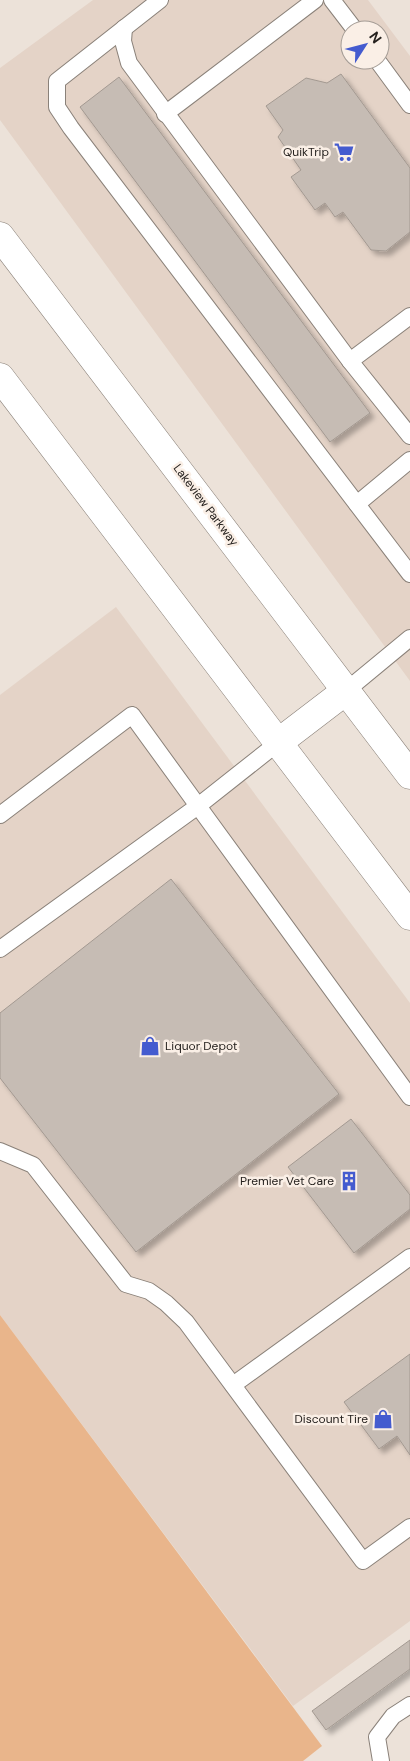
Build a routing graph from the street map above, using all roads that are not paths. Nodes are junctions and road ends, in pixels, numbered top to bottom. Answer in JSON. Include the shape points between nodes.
{"nodes":[{"id":1,"x":160,"y":0,"type":"edge"},
{"id":2,"x":315,"y":0,"type":"edge"},
{"id":3,"x":332,"y":0,"type":"edge"},
{"id":4,"x":347,"y":20,"type":"edge"},
{"id":5,"x":124,"y":28,"type":"junction"},
{"id":6,"x":384,"y":70,"type":"edge"},
{"id":7,"x":410,"y":105,"type":"edge"},
{"id":8,"x":165,"y":114,"type":"junction"},
{"id":9,"x":0,"y":236,"type":"edge"},
{"id":10,"x":410,"y":316,"type":"edge"},
{"id":11,"x":350,"y":361,"type":"junction"},
{"id":12,"x":0,"y":377,"type":"edge"},
{"id":13,"x":410,"y":436,"type":"edge"},
{"id":14,"x":410,"y":460,"type":"edge"},
{"id":15,"x":357,"y":504,"type":"junction"},
{"id":16,"x":410,"y":574,"type":"edge"},
{"id":17,"x":410,"y":638,"type":"edge"},
{"id":18,"x":347,"y":690,"type":"junction"},
{"id":19,"x":279,"y":742,"type":"junction"},
{"id":20,"x":410,"y":775,"type":"edge"},
{"id":21,"x":198,"y":806,"type":"junction"},
{"id":22,"x":0,"y":815,"type":"edge"},
{"id":23,"x":410,"y":916,"type":"edge"},
{"id":24,"x":0,"y":949,"type":"edge"},
{"id":25,"x":410,"y":1097,"type":"edge"},
{"id":26,"x":0,"y":1151,"type":"edge"},
{"id":27,"x":410,"y":1257,"type":"edge"},
{"id":28,"x":233,"y":1385,"type":"junction"},
{"id":29,"x":410,"y":1528,"type":"edge"},
{"id":30,"x":410,"y":1705,"type":"edge"},
{"id":31,"x":382,"y":1761,"type":"edge"}],
"edges":[{"from":1,"to":5,"type":"lane"},
{"from":2,"to":8,"type":"lane"},
{"from":3,"to":4,"type":"lane"},
{"from":5,"to":8,"type":"lane","via":[[123,42],[129,64]]},
{"from":5,"to":15,"type":"lane","via":[[57,81],[57,107]]},
{"from":6,"to":7,"type":"lane"},
{"from":8,"to":11,"type":"lane"},
{"from":9,"to":18,"type":"main road","name":"Lakeview Parkway"},
{"from":10,"to":11,"type":"lane"},
{"from":11,"to":13,"type":"lane"},
{"from":12,"to":19,"type":"main road"},
{"from":14,"to":15,"type":"lane"},
{"from":15,"to":16,"type":"lane"},
{"from":17,"to":18,"type":"lane"},
{"from":18,"to":19,"type":"main road"},
{"from":18,"to":20,"type":"main road","name":"Lakeview Parkway"},
{"from":19,"to":21,"type":"lane"},
{"from":19,"to":23,"type":"main road"},
{"from":21,"to":22,"type":"lane","via":[[132,715]]},
{"from":21,"to":24,"type":"lane"},
{"from":21,"to":25,"type":"lane"},
{"from":26,"to":28,"type":"lane","via":[[33,1165],[126,1284],[149,1291],[186,1322]]},
{"from":27,"to":28,"type":"lane"},
{"from":28,"to":29,"type":"lane","via":[[363,1561]]},
{"from":30,"to":31,"type":"lane","via":[[393,1716],[377,1737]]}]}
